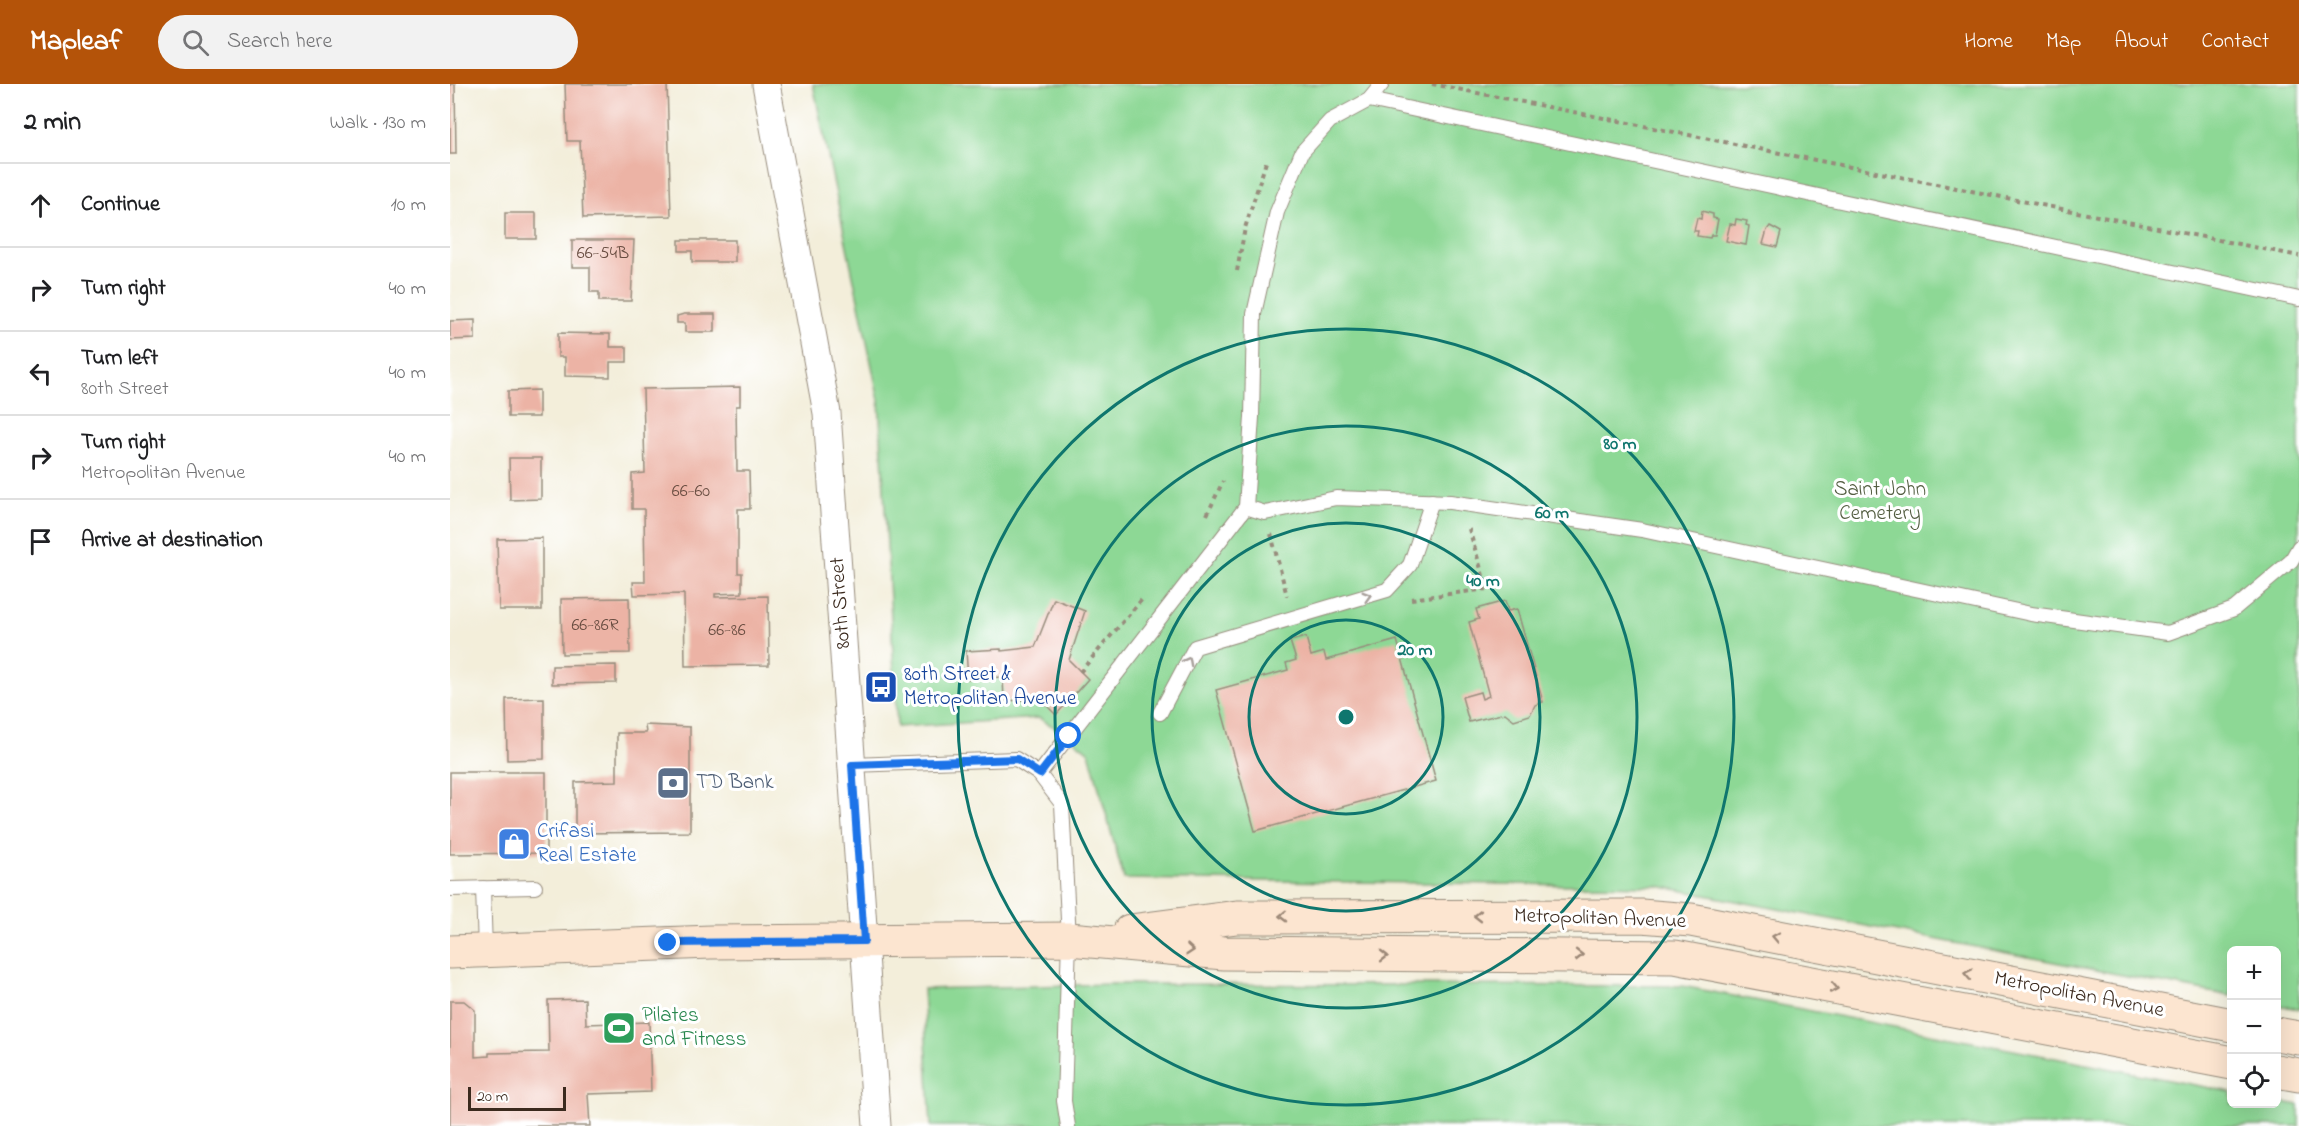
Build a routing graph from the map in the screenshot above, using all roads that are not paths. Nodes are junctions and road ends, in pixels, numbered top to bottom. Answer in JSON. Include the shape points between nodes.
{"nodes":[{"id":1,"x":766,"y":84,"type":"edge"},
{"id":2,"x":1382,"y":84,"type":"edge"},
{"id":3,"x":1369,"y":100,"type":"junction"},
{"id":4,"x":2299,"y":299,"type":"edge"},
{"id":5,"x":1432,"y":501,"type":"junction"},
{"id":6,"x":1246,"y":507,"type":"junction"},
{"id":7,"x":2299,"y":547,"type":"edge"},
{"id":8,"x":1160,"y":713,"type":"dead end"},
{"id":9,"x":852,"y":765,"type":"junction"},
{"id":10,"x":1040,"y":774,"type":"junction"},
{"id":11,"x":535,"y":887,"type":"dead end"},
{"id":12,"x":483,"y":888,"type":"junction"},
{"id":13,"x":450,"y":889,"type":"edge"},
{"id":14,"x":1069,"y":939,"type":"junction"},
{"id":15,"x":864,"y":941,"type":"junction"},
{"id":16,"x":484,"y":950,"type":"junction"},
{"id":17,"x":450,"y":952,"type":"edge"},
{"id":18,"x":2227,"y":1024,"type":"edge"},
{"id":19,"x":2281,"y":1035,"type":"edge"},
{"id":20,"x":2299,"y":1038,"type":"edge"},
{"id":21,"x":2227,"y":1062,"type":"edge"},
{"id":22,"x":2281,"y":1072,"type":"edge"},
{"id":23,"x":2299,"y":1075,"type":"edge"},
{"id":24,"x":877,"y":1126,"type":"edge"},
{"id":25,"x":1068,"y":1126,"type":"edge"}],
"edges":[{"from":1,"to":9,"type":"street","name":"80th Street","via":[[827,414]]},
{"from":2,"to":3,"type":"lane"},
{"from":3,"to":4,"type":"lane"},
{"from":3,"to":6,"type":"lane","via":[[1330,121],[1302,152],[1276,212],[1254,314]]},
{"from":5,"to":6,"type":"lane","via":[[1336,498],[1265,513]]},
{"from":5,"to":7,"type":"lane","via":[[1642,530],[2031,614],[2168,633],[2234,609],[2291,561]]},
{"from":8,"to":5,"type":"lane","one_way":true,"via":[[1195,647],[1387,590],[1410,565]]},
{"from":6,"to":10,"type":"lane"},
{"from":9,"to":10,"type":"lane","via":[[1017,759]]},
{"from":9,"to":15,"type":"street","name":"80th Street"},
{"from":10,"to":14,"type":"lane","via":[[1062,804]]},
{"from":11,"to":12,"type":"lane"},
{"from":12,"to":13,"type":"lane"},
{"from":12,"to":16,"type":"lane"},
{"from":14,"to":15,"type":"main road","name":"Metropolitan Avenue"},
{"from":18,"to":14,"type":"main road","name":"Metropolitan Avenue","one_way":true,"via":[[1691,920],[1641,916],[1237,917]]},
{"from":14,"to":21,"type":"main road","name":"Metropolitan Avenue","one_way":true,"via":[[1224,953],[1675,957]]},
{"from":14,"to":25,"type":"lane","via":[[1064,1101]]},
{"from":15,"to":16,"type":"main road","name":"Metropolitan Avenue"},
{"from":15,"to":24,"type":"street","name":"80th Street"},
{"from":16,"to":17,"type":"main road","name":"Metropolitan Avenue"},
{"from":19,"to":20,"type":"main road"},
{"from":22,"to":23,"type":"main road"}]}
